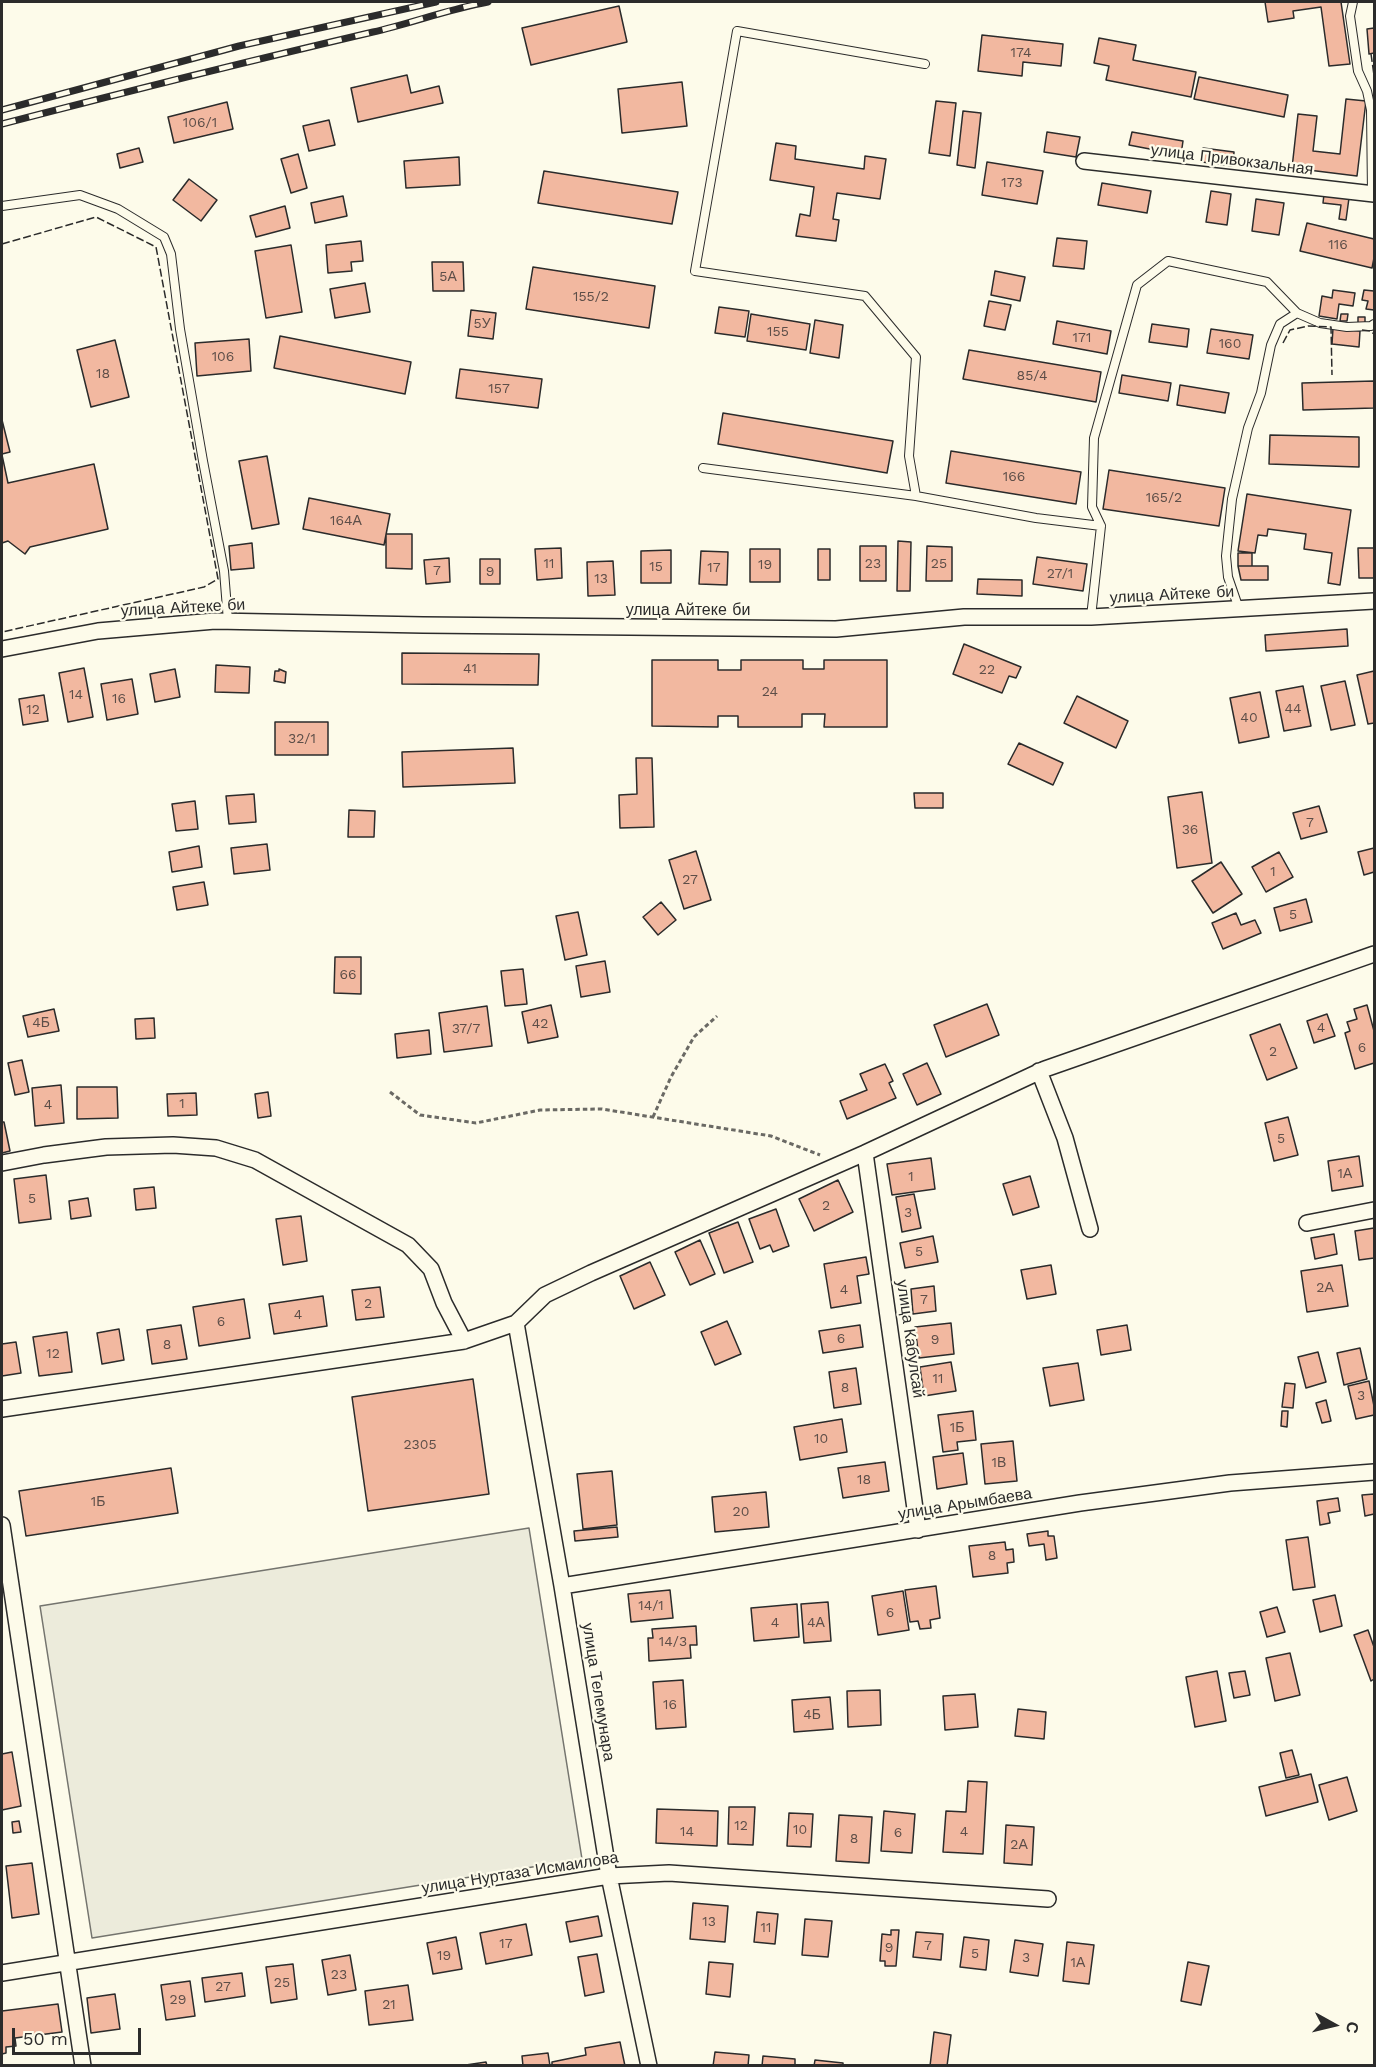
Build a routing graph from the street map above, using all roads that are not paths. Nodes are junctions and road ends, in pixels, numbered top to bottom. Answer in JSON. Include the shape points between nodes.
{"nodes":[{"id":1,"x":1353,"y":2,"type":"edge"},
{"id":2,"x":925,"y":64,"type":"dead end"},
{"id":3,"x":1084,"y":161,"type":"dead end"},
{"id":4,"x":1373,"y":194,"type":"edge"},
{"id":5,"x":2,"y":206,"type":"edge"},
{"id":6,"x":1297,"y":313,"type":"junction"},
{"id":7,"x":1374,"y":324,"type":"edge"},
{"id":8,"x":703,"y":468,"type":"dead end"},
{"id":9,"x":916,"y":496,"type":"junction"},
{"id":10,"x":1101,"y":526,"type":"junction"},
{"id":11,"x":1374,"y":602,"type":"edge"},
{"id":12,"x":1239,"y":609,"type":"junction"},
{"id":13,"x":1091,"y":617,"type":"junction"},
{"id":14,"x":228,"y":621,"type":"junction"},
{"id":15,"x":2,"y":649,"type":"edge"},
{"id":16,"x":1374,"y":954,"type":"edge"},
{"id":17,"x":1042,"y":1070,"type":"junction"},
{"id":18,"x":865,"y":1153,"type":"junction"},
{"id":19,"x":2,"y":1163,"type":"edge"},
{"id":20,"x":1374,"y":1210,"type":"edge"},
{"id":21,"x":1307,"y":1223,"type":"dead end"},
{"id":22,"x":1090,"y":1229,"type":"dead end"},
{"id":23,"x":516,"y":1323,"type":"junction"},
{"id":24,"x":464,"y":1341,"type":"junction"},
{"id":25,"x":2,"y":1409,"type":"edge"},
{"id":26,"x":1374,"y":1472,"type":"edge"},
{"id":27,"x":2,"y":1526,"type":"edge"},
{"id":28,"x":918,"y":1530,"type":"junction"},
{"id":29,"x":562,"y":1586,"type":"junction"},
{"id":30,"x":609,"y":1876,"type":"junction"},
{"id":31,"x":1048,"y":1899,"type":"dead end"},
{"id":32,"x":66,"y":1963,"type":"junction"},
{"id":33,"x":2,"y":1973,"type":"edge"},
{"id":34,"x":83,"y":2066,"type":"edge"},
{"id":35,"x":649,"y":2066,"type":"edge"}],
"edges":[{"from":1,"to":4,"type":"lane","via":[[1350,16],[1358,71],[1371,110]]},
{"from":2,"to":9,"type":"lane","via":[[737,31],[695,271],[865,296],[916,357],[909,456]]},
{"from":3,"to":4,"type":"street","name":"улица Привокзальная"},
{"from":5,"to":14,"type":"lane","via":[[80,195],[118,209],[164,237],[171,254],[191,395],[224,571]]},
{"from":6,"to":7,"type":"lane","via":[[1320,323],[1347,327]]},
{"from":6,"to":10,"type":"lane","via":[[1267,282],[1168,261],[1137,285],[1094,438],[1092,507]]},
{"from":6,"to":12,"type":"lane","via":[[1280,324],[1271,345],[1232,499],[1226,556],[1228,577]]},
{"from":8,"to":9,"type":"lane"},
{"from":9,"to":10,"type":"lane"},
{"from":10,"to":13,"type":"lane"},
{"from":11,"to":12,"type":"street","name":"улица Айтеке би"},
{"from":12,"to":13,"type":"street","name":"улица Айтеке би"},
{"from":13,"to":14,"type":"street","name":"улица Айтеке би","via":[[964,617],[836,629]]},
{"from":14,"to":15,"type":"street","name":"улица Айтеке би","via":[[99,631]]},
{"from":16,"to":17,"type":"street"},
{"from":17,"to":18,"type":"street"},
{"from":17,"to":22,"type":"street"},
{"from":18,"to":23,"type":"street","via":[[545,1295]]},
{"from":18,"to":28,"type":"street","name":"улица Кабулсай"},
{"from":19,"to":24,"type":"street","via":[[106,1147],[173,1145],[216,1148],[255,1160],[408,1245],[431,1269]]},
{"from":20,"to":21,"type":"street"},
{"from":23,"to":24,"type":"street"},
{"from":23,"to":29,"type":"street","name":"улица Телемунара"},
{"from":24,"to":25,"type":"street"},
{"from":26,"to":28,"type":"street","name":"улица Арымбаева","via":[[1230,1483]]},
{"from":27,"to":32,"type":"street"},
{"from":28,"to":29,"type":"street","name":"улица Арымбаева"},
{"from":29,"to":30,"type":"street","name":"улица Телемунара"},
{"from":30,"to":31,"type":"street","name":"улица Нуртаза Исмаилова","via":[[669,1873]]},
{"from":30,"to":32,"type":"street","name":"улица Нуртаза Исмаилова"},
{"from":30,"to":35,"type":"street","name":"улица Телемунара"},
{"from":32,"to":33,"type":"street","name":"улица Нуртаза Исмаилова"},
{"from":32,"to":34,"type":"street"}]}
